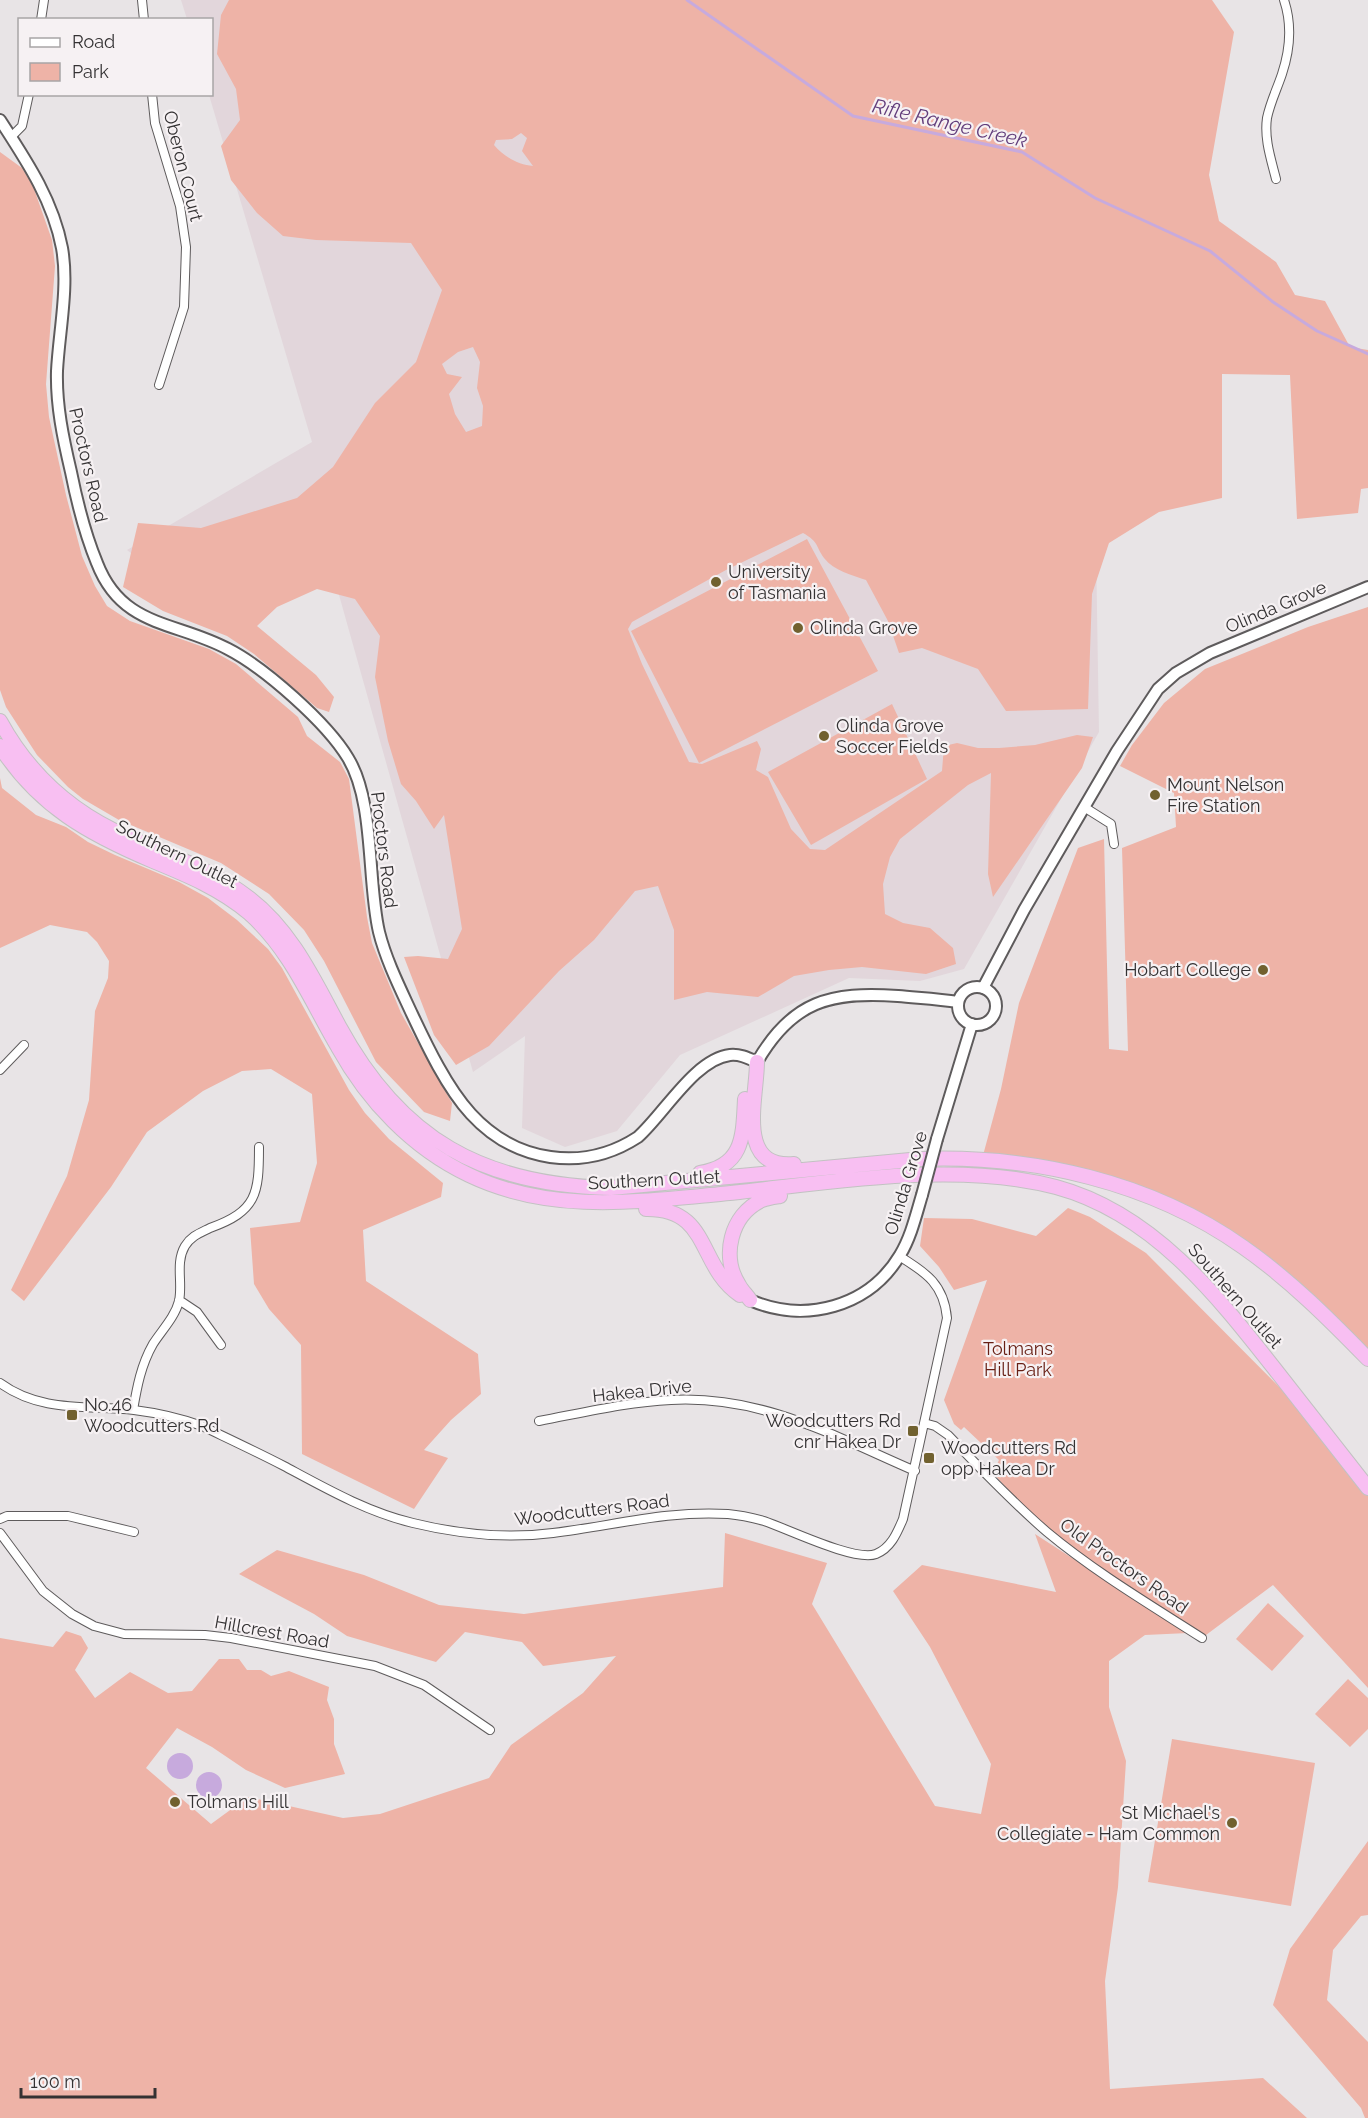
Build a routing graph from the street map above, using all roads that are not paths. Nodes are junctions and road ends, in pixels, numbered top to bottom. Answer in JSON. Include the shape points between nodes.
{"nodes":[{"id":1,"x":44,"y":0,"type":"edge"},
{"id":2,"x":142,"y":0,"type":"edge"},
{"id":3,"x":1284,"y":0,"type":"edge"},
{"id":4,"x":41,"y":18,"type":"edge"},
{"id":5,"x":144,"y":18,"type":"edge"},
{"id":6,"x":29,"y":96,"type":"edge"},
{"id":7,"x":152,"y":96,"type":"edge"},
{"id":8,"x":0,"y":120,"type":"edge"},
{"id":9,"x":11,"y":137,"type":"junction"},
{"id":10,"x":1276,"y":179,"type":"dead end"},
{"id":11,"x":159,"y":385,"type":"dead end"},
{"id":12,"x":1368,"y":586,"type":"edge"},
{"id":13,"x":0,"y":721,"type":"edge"},
{"id":14,"x":0,"y":746,"type":"edge"},
{"id":15,"x":1084,"y":807,"type":"junction"},
{"id":16,"x":1114,"y":844,"type":"dead end"},
{"id":17,"x":983,"y":988,"type":"junction"},
{"id":18,"x":958,"y":1002,"type":"junction"},
{"id":19,"x":972,"y":1024,"type":"junction"},
{"id":20,"x":24,"y":1045,"type":"dead end"},
{"id":21,"x":757,"y":1062,"type":"junction"},
{"id":22,"x":0,"y":1070,"type":"edge"},
{"id":23,"x":259,"y":1147,"type":"dead end"},
{"id":24,"x":1022,"y":1164,"type":"junction"},
{"id":25,"x":561,"y":1185,"type":"junction"},
{"id":26,"x":571,"y":1203,"type":"junction"},
{"id":27,"x":899,"y":1256,"type":"junction"},
{"id":28,"x":179,"y":1300,"type":"junction"},
{"id":29,"x":750,"y":1300,"type":"junction"},
{"id":30,"x":1248,"y":1335,"type":"junction"},
{"id":31,"x":221,"y":1345,"type":"dead end"},
{"id":32,"x":1368,"y":1359,"type":"edge"},
{"id":33,"x":0,"y":1383,"type":"edge"},
{"id":34,"x":133,"y":1410,"type":"junction"},
{"id":35,"x":539,"y":1421,"type":"dead end"},
{"id":36,"x":924,"y":1423,"type":"junction"},
{"id":37,"x":915,"y":1471,"type":"junction"},
{"id":38,"x":1368,"y":1488,"type":"edge"},
{"id":39,"x":0,"y":1519,"type":"edge"},
{"id":40,"x":134,"y":1532,"type":"dead end"},
{"id":41,"x":0,"y":1533,"type":"edge"},
{"id":42,"x":1202,"y":1638,"type":"dead end"},
{"id":43,"x":490,"y":1730,"type":"dead end"}],
"edges":[{"from":1,"to":4,"type":"street"},
{"from":2,"to":5,"type":"street"},
{"from":3,"to":10,"type":"street","via":[[1290,36],[1266,130]]},
{"from":6,"to":9,"type":"street","via":[[22,126]]},
{"from":7,"to":11,"type":"street","name":"Oberon Court","via":[[180,206],[186,248],[184,306]]},
{"from":8,"to":9,"type":"street","name":"Proctors Road"},
{"from":9,"to":21,"type":"street","name":"Proctors Road","via":[[41,186],[62,246],[58,409],[81,513],[101,574],[110,590],[128,607],[245,659],[297,700],[348,758],[363,799],[381,939],[417,1024],[465,1106],[494,1134],[524,1149],[568,1159],[587,1158],[638,1137],[700,1070],[715,1060],[736,1055]]},
{"from":12,"to":15,"type":"street","name":"Olinda Grove","via":[[1240,639],[1176,673],[1140,714]]},
{"from":13,"to":25,"type":"highway","name":"Southern Outlet","via":[[35,773],[69,804],[118,833],[210,873],[263,909],[303,959],[369,1074],[417,1126],[484,1166],[531,1181]]},
{"from":14,"to":26,"type":"highway","name":"Southern Outlet","via":[[32,787],[69,818],[96,835],[211,887],[249,913],[291,963],[362,1085],[418,1143],[486,1183],[536,1198]]},
{"from":15,"to":16,"type":"street","via":[[1111,824]]},
{"from":15,"to":17,"type":"street","name":"Olinda Grove"},
{"from":17,"to":18,"type":"street","via":[[965,991]]},
{"from":17,"to":19,"type":"street","via":[[993,997],[995,1009],[984,1023]]},
{"from":18,"to":19,"type":"street","via":[[962,1018]]},
{"from":18,"to":21,"type":"street","via":[[862,994],[829,999],[788,1021]]},
{"from":19,"to":27,"type":"street","name":"Olinda Grove","bridge":true,"via":[[912,1230]]},
{"from":20,"to":22,"type":"street"},
{"from":21,"to":24,"type":"highway","via":[[755,1139],[762,1155],[775,1163],[946,1152],[985,1155]]},
{"from":21,"to":25,"type":"highway","via":[[746,1087],[740,1144],[725,1165],[702,1173]]},
{"from":23,"to":28,"type":"street","via":[[258,1183],[249,1204],[237,1216],[198,1233],[186,1245],[180,1263]]},
{"from":24,"to":25,"type":"highway","name":"Southern Outlet","via":[[921,1159],[631,1187]]},
{"from":24,"to":32,"type":"highway","name":"Southern Outlet","via":[[1122,1187],[1211,1226],[1284,1278]]},
{"from":26,"to":29,"type":"highway","via":[[601,1209],[661,1209],[677,1213],[693,1227],[719,1275]]},
{"from":26,"to":30,"type":"highway","name":"Southern Outlet","via":[[659,1200],[916,1176],[990,1177],[1036,1183],[1084,1197],[1152,1236],[1193,1271]]},
{"from":27,"to":29,"type":"street","name":"Olinda Grove","via":[[868,1290],[826,1309],[786,1311]]},
{"from":27,"to":36,"type":"street","name":"Woodcutters Road","via":[[934,1281],[946,1304],[946,1331]]},
{"from":28,"to":31,"type":"street","via":[[197,1312]]},
{"from":28,"to":34,"type":"street","via":[[143,1364]]},
{"from":29,"to":30,"type":"highway","via":[[732,1271],[730,1244],[740,1219],[764,1199],[906,1183],[987,1183],[1060,1196],[1122,1226],[1173,1261]]},
{"from":30,"to":38,"type":"highway","name":"Southern Outlet"},
{"from":33,"to":34,"type":"street","name":"Woodcutters Road","via":[[53,1405]]},
{"from":34,"to":37,"type":"street","name":"Woodcutters Road","via":[[202,1426],[341,1496],[388,1515],[438,1529],[488,1535],[533,1535],[657,1516],[712,1514],[762,1521],[854,1554],[872,1555],[886,1548],[896,1536]]},
{"from":35,"to":37,"type":"street","name":"Hakea Drive","via":[[660,1401],[731,1402],[791,1417]]},
{"from":36,"to":37,"type":"street","name":"Woodcutters Road"},
{"from":36,"to":42,"type":"street","name":"Old Proctors Road","via":[[948,1435],[1063,1544],[1102,1574]]},
{"from":39,"to":40,"type":"street","via":[[68,1516]]},
{"from":41,"to":43,"type":"street","name":"Hillcrest Road","via":[[43,1591],[94,1626],[124,1634],[231,1638],[375,1666],[424,1685]]}]}
